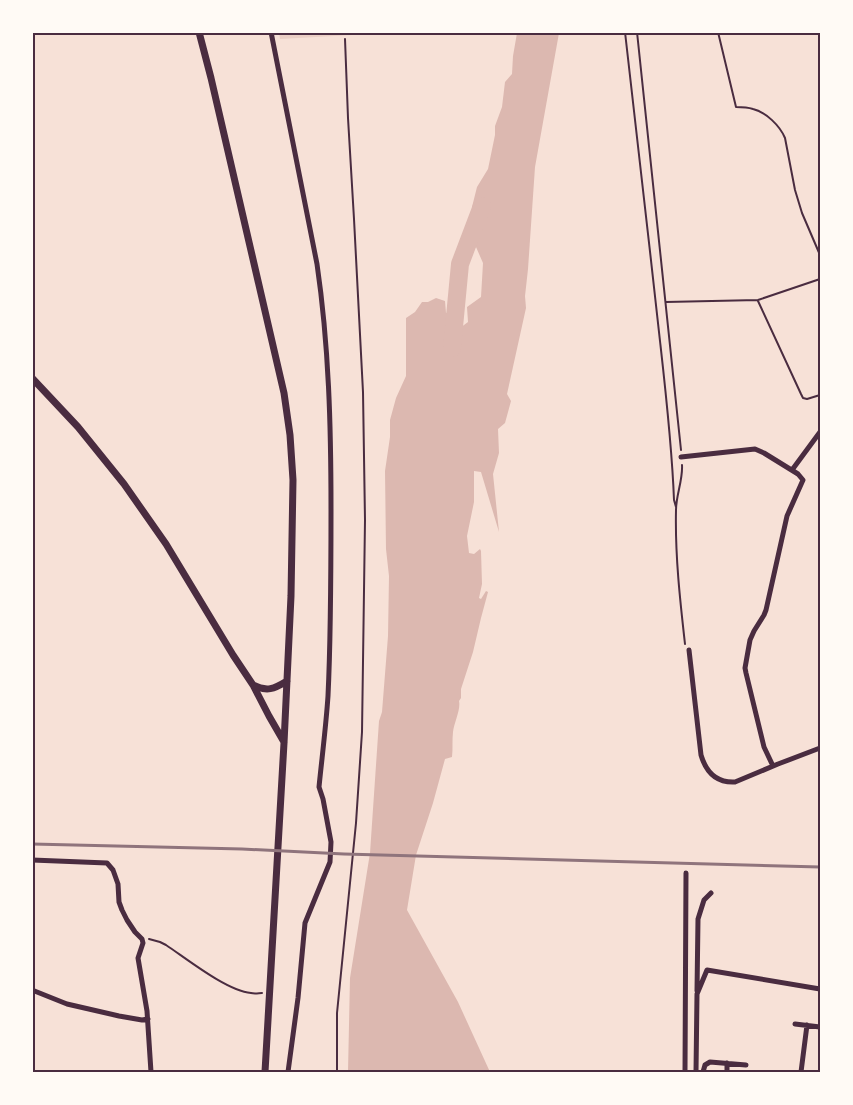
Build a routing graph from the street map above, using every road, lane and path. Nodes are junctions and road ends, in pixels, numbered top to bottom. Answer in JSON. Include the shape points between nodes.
{"nodes":[{"id":1,"x":199,"y":32,"type":"edge"},
{"id":2,"x":271,"y":32,"type":"edge"},
{"id":3,"x":626,"y":32,"type":"edge"},
{"id":4,"x":637,"y":32,"type":"edge"},
{"id":5,"x":718,"y":32,"type":"edge"},
{"id":6,"x":345,"y":39,"type":"dead end"},
{"id":7,"x":820,"y":255,"type":"edge"},
{"id":8,"x":820,"y":279,"type":"edge"},
{"id":9,"x":758,"y":300,"type":"junction"},
{"id":10,"x":666,"y":302,"type":"junction"},
{"id":11,"x":32,"y":378,"type":"edge"},
{"id":12,"x":820,"y":395,"type":"edge"},
{"id":13,"x":820,"y":432,"type":"edge"},
{"id":14,"x":681,"y":457,"type":"junction"},
{"id":15,"x":792,"y":470,"type":"junction"},
{"id":16,"x":676,"y":508,"type":"junction"},
{"id":17,"x":689,"y":650,"type":"joint"},
{"id":18,"x":287,"y":682,"type":"junction"},
{"id":19,"x":253,"y":684,"type":"junction"},
{"id":20,"x":284,"y":743,"type":"junction"},
{"id":21,"x":820,"y":748,"type":"edge"},
{"id":22,"x":773,"y":766,"type":"junction"},
{"id":23,"x":32,"y":860,"type":"edge"},
{"id":24,"x":686,"y":873,"type":"dead end"},
{"id":25,"x":711,"y":892,"type":"dead end"},
{"id":26,"x":143,"y":941,"type":"junction"},
{"id":27,"x":820,"y":989,"type":"edge"},
{"id":28,"x":32,"y":990,"type":"edge"},
{"id":29,"x":270,"y":993,"type":"junction"},
{"id":30,"x":697,"y":994,"type":"junction"},
{"id":31,"x":148,"y":1019,"type":"junction"},
{"id":32,"x":795,"y":1024,"type":"dead end"},
{"id":33,"x":807,"y":1025,"type":"junction"},
{"id":34,"x":820,"y":1027,"type":"edge"},
{"id":35,"x":727,"y":1063,"type":"junction"},
{"id":36,"x":746,"y":1065,"type":"dead end"},
{"id":37,"x":151,"y":1072,"type":"edge"},
{"id":38,"x":265,"y":1072,"type":"edge"},
{"id":39,"x":288,"y":1072,"type":"edge"},
{"id":40,"x":337,"y":1072,"type":"edge"},
{"id":41,"x":685,"y":1072,"type":"edge"},
{"id":42,"x":696,"y":1072,"type":"edge"},
{"id":43,"x":702,"y":1072,"type":"edge"},
{"id":44,"x":727,"y":1072,"type":"edge"},
{"id":45,"x":801,"y":1072,"type":"edge"}],
"edges":[{"from":1,"to":18,"type":"street","via":[[212,78],[290,435],[293,480]]},
{"from":2,"to":39,"type":"street","via":[[321,292],[331,433],[328,688],[319,787],[331,842],[330,862],[305,923]]},
{"from":3,"to":16,"type":"path"},
{"from":4,"to":10,"type":"path"},
{"from":5,"to":7,"type":"path","via":[[736,107],[760,112],[783,133],[794,190]]},
{"from":6,"to":40,"type":"path","via":[[363,392],[364,529],[362,732],[337,1013]]},
{"from":8,"to":9,"type":"path"},
{"from":9,"to":10,"type":"path"},
{"from":9,"to":12,"type":"path","via":[[801,394],[807,399]]},
{"from":10,"to":14,"type":"path"},
{"from":11,"to":19,"type":"street","via":[[78,427],[124,484],[166,544]]},
{"from":13,"to":15,"type":"street"},
{"from":14,"to":15,"type":"street","via":[[755,449]]},
{"from":14,"to":16,"type":"path","via":[[683,472]]},
{"from":15,"to":22,"type":"street","via":[[803,480],[787,516],[766,610],[750,640],[746,668],[762,740]]},
{"from":16,"to":17,"type":"path","via":[[680,599],[685,645]]},
{"from":17,"to":22,"type":"street","via":[[701,755],[708,771],[714,777],[735,782]]},
{"from":18,"to":19,"type":"street","via":[[267,690]]},
{"from":18,"to":20,"type":"street"},
{"from":19,"to":20,"type":"street"},
{"from":20,"to":29,"type":"street"},
{"from":21,"to":22,"type":"street"},
{"from":23,"to":26,"type":"street","via":[[107,863],[116,877],[122,910]]},
{"from":24,"to":41,"type":"street"},
{"from":25,"to":30,"type":"street","via":[[704,900],[698,920]]},
{"from":26,"to":29,"type":"path","via":[[147,938],[160,942],[238,990]]},
{"from":26,"to":31,"type":"street","via":[[138,958]]},
{"from":27,"to":30,"type":"street","via":[[707,970]]},
{"from":28,"to":31,"type":"street","via":[[67,1004]]},
{"from":29,"to":38,"type":"street"},
{"from":30,"to":42,"type":"street"},
{"from":31,"to":37,"type":"street"},
{"from":32,"to":33,"type":"street"},
{"from":33,"to":34,"type":"street"},
{"from":33,"to":45,"type":"street"},
{"from":35,"to":36,"type":"street"},
{"from":35,"to":43,"type":"street","via":[[710,1062]]},
{"from":35,"to":44,"type":"street"}]}
